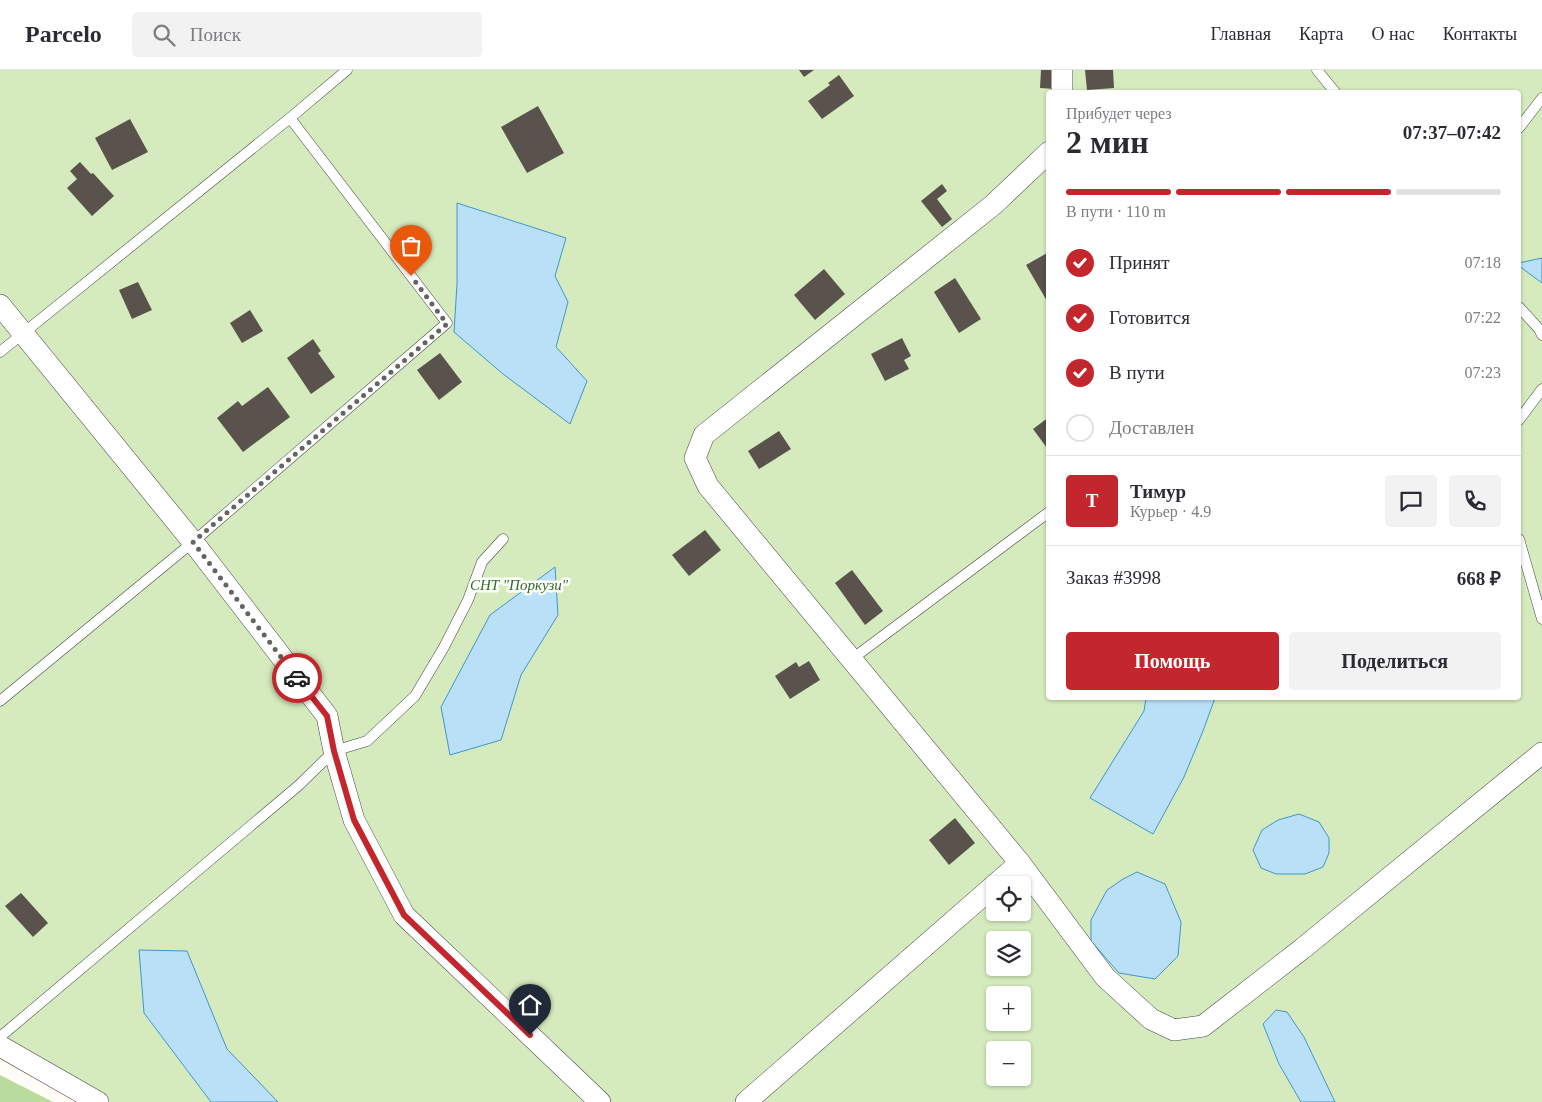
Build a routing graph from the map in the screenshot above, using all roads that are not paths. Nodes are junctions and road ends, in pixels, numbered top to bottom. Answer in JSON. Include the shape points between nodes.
{"nodes":[{"id":1,"x":347,"y":70,"type":"edge"},
{"id":2,"x":1062,"y":70,"type":"edge"},
{"id":3,"x":1317,"y":70,"type":"edge"},
{"id":4,"x":1062,"y":90,"type":"edge"},
{"id":5,"x":1333,"y":90,"type":"edge"},
{"id":6,"x":1542,"y":98,"type":"edge"},
{"id":7,"x":290,"y":118,"type":"junction"},
{"id":8,"x":1521,"y":125,"type":"edge"},
{"id":9,"x":1046,"y":155,"type":"edge"},
{"id":10,"x":0,"y":305,"type":"edge"},
{"id":11,"x":1521,"y":309,"type":"edge"},
{"id":12,"x":23,"y":332,"type":"junction"},
{"id":13,"x":1542,"y":335,"type":"edge"},
{"id":14,"x":0,"y":352,"type":"edge"},
{"id":15,"x":1542,"y":389,"type":"edge"},
{"id":16,"x":1521,"y":417,"type":"edge"},
{"id":17,"x":1046,"y":514,"type":"edge"},
{"id":18,"x":503,"y":538,"type":"dead end"},
{"id":19,"x":193,"y":542,"type":"junction"},
{"id":20,"x":1521,"y":546,"type":"edge"},
{"id":21,"x":1542,"y":619,"type":"edge"},
{"id":22,"x":852,"y":658,"type":"junction"},
{"id":23,"x":0,"y":701,"type":"edge"},
{"id":24,"x":334,"y":751,"type":"junction"},
{"id":25,"x":1542,"y":753,"type":"edge"},
{"id":26,"x":1020,"y":863,"type":"junction"},
{"id":27,"x":0,"y":1037,"type":"edge"},
{"id":28,"x":0,"y":1046,"type":"edge"},
{"id":29,"x":98,"y":1102,"type":"edge"},
{"id":30,"x":600,"y":1102,"type":"edge"},
{"id":31,"x":746,"y":1102,"type":"edge"}],
"edges":[{"from":1,"to":7,"type":"lane"},
{"from":2,"to":4,"type":"street"},
{"from":3,"to":5,"type":"lane"},
{"from":6,"to":8,"type":"lane"},
{"from":7,"to":12,"type":"lane"},
{"from":7,"to":19,"type":"lane","via":[[447,324]]},
{"from":9,"to":22,"type":"street","via":[[993,205],[704,435],[695,458],[708,486]]},
{"from":10,"to":12,"type":"street"},
{"from":11,"to":13,"type":"lane"},
{"from":12,"to":14,"type":"lane"},
{"from":12,"to":19,"type":"street"},
{"from":15,"to":16,"type":"lane"},
{"from":17,"to":22,"type":"lane"},
{"from":18,"to":24,"type":"lane","via":[[482,562],[468,600],[444,648],[415,696],[366,741]]},
{"from":19,"to":23,"type":"lane"},
{"from":19,"to":24,"type":"street","via":[[327,716]]},
{"from":20,"to":21,"type":"lane"},
{"from":22,"to":26,"type":"street"},
{"from":24,"to":27,"type":"lane","via":[[298,786]]},
{"from":24,"to":30,"type":"street","via":[[354,820],[404,915]]},
{"from":25,"to":26,"type":"street","via":[[1204,1026],[1174,1030],[1151,1019],[1105,977]]},
{"from":26,"to":31,"type":"street"},
{"from":28,"to":29,"type":"street"}]}
